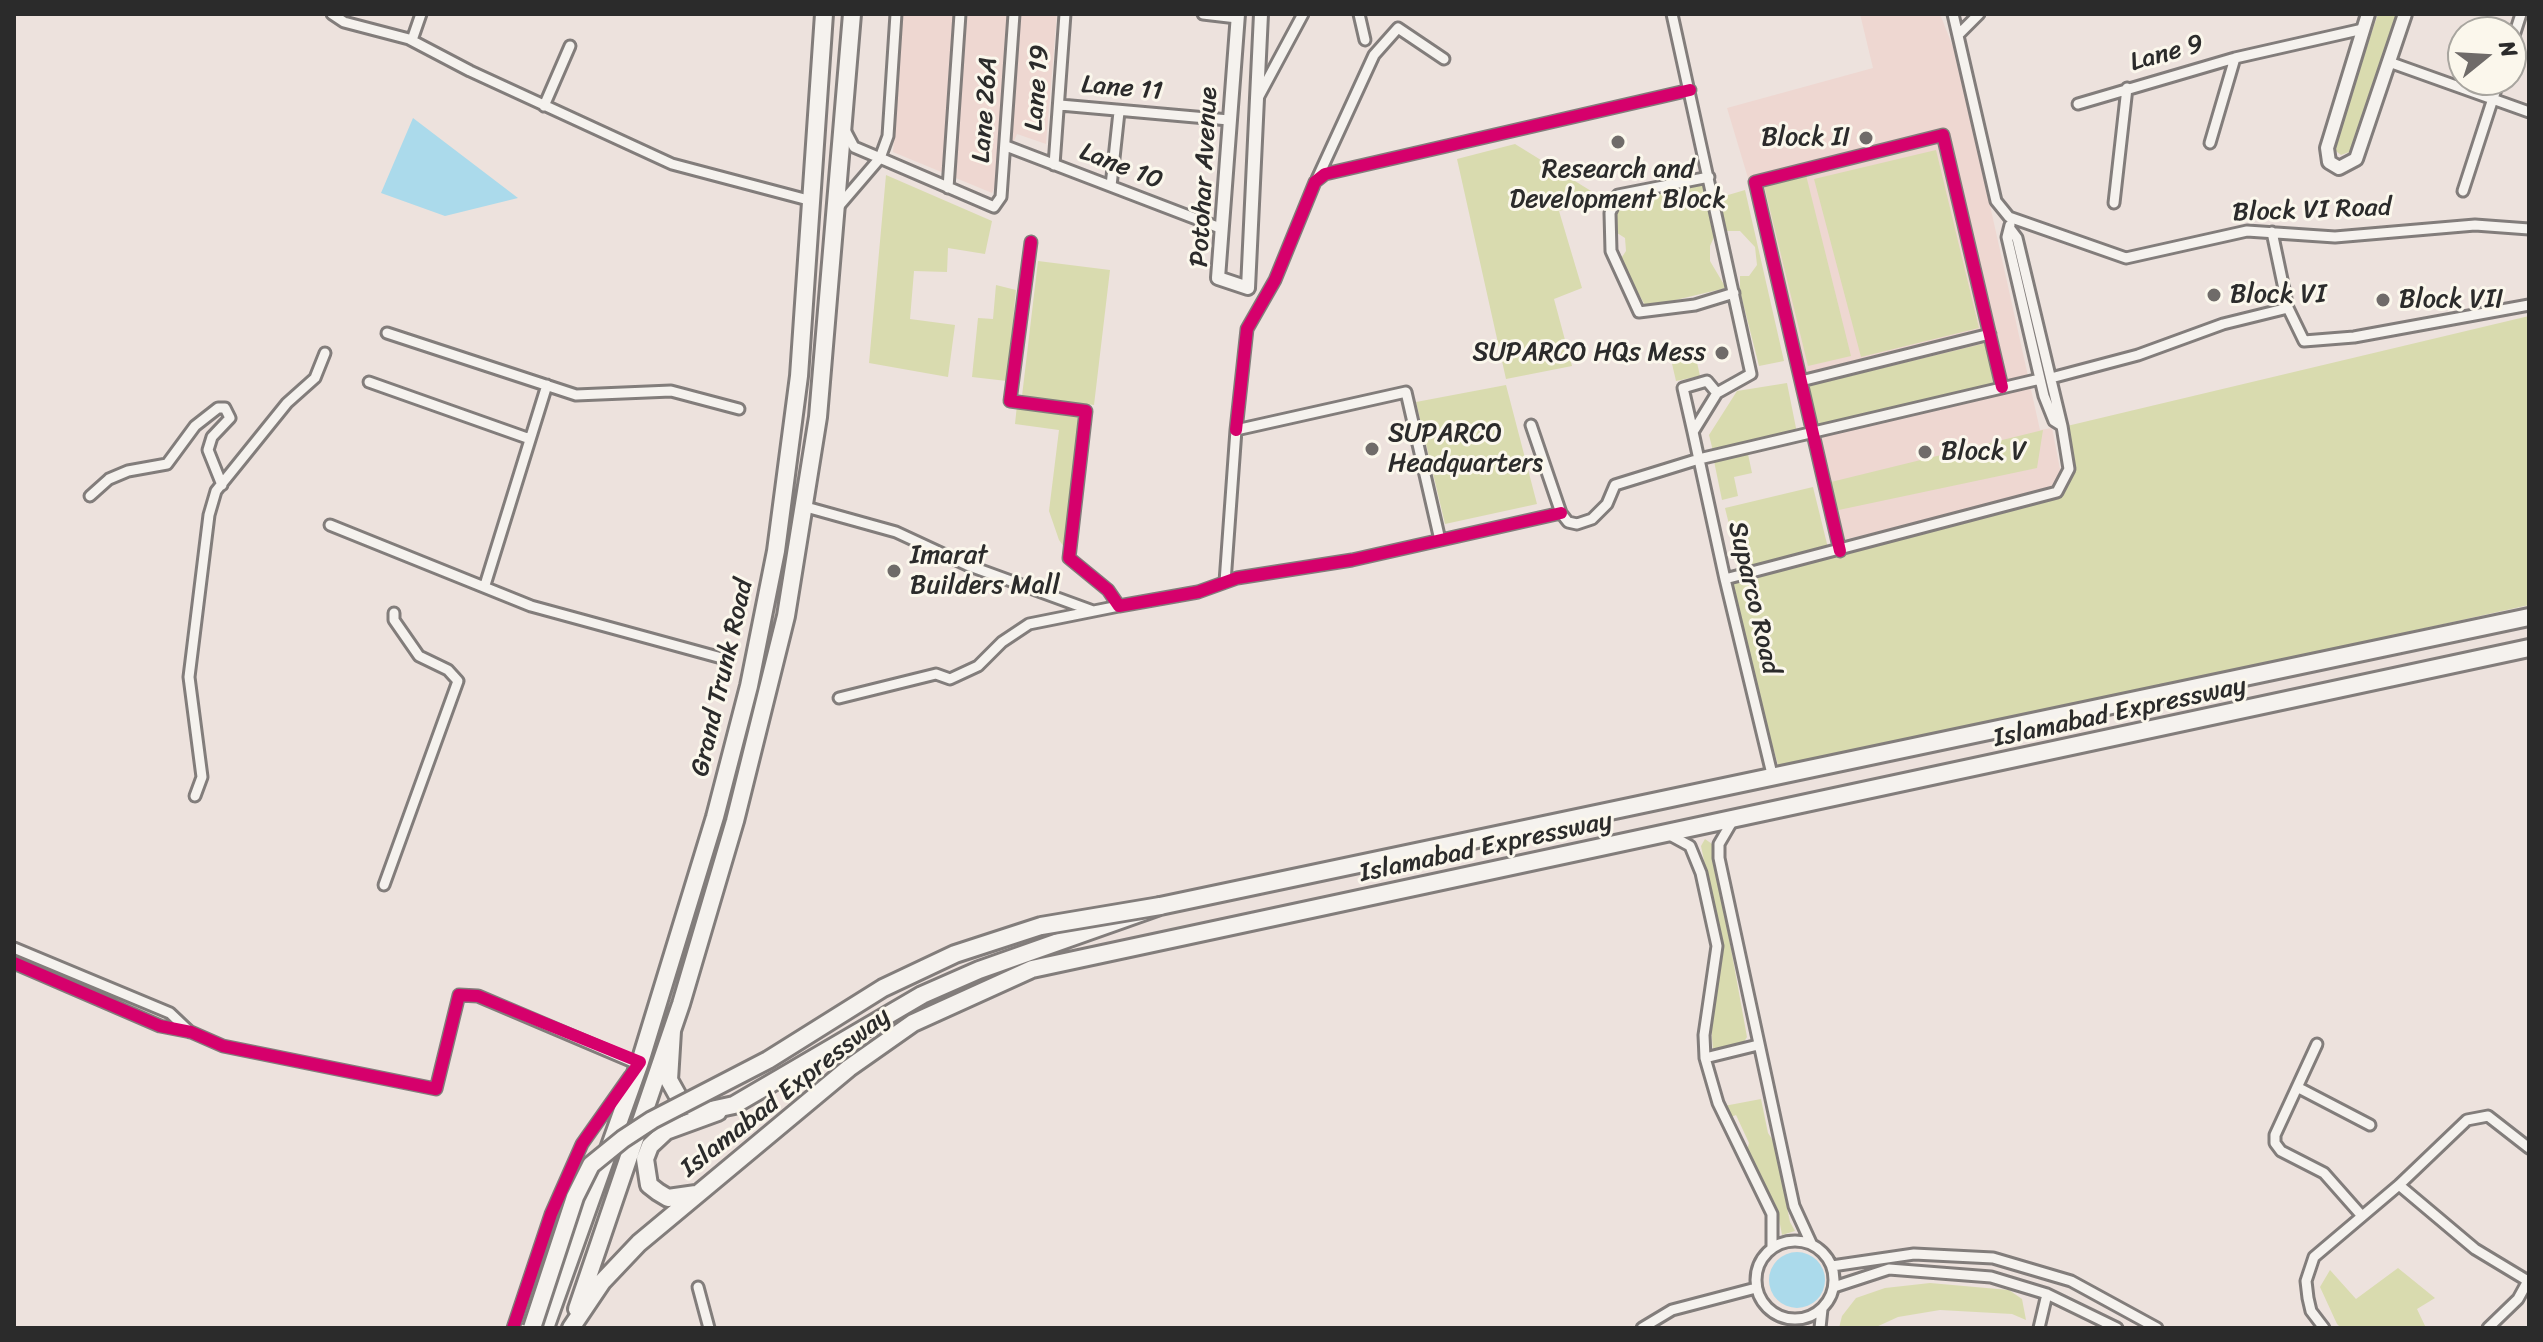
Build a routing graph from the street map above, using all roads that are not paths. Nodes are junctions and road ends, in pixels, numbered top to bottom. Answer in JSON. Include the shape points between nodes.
{"nodes":[{"id":1,"x":332,"y":14,"type":"edge"},
{"id":2,"x":421,"y":14,"type":"edge"},
{"id":3,"x":824,"y":14,"type":"edge"},
{"id":4,"x":852,"y":14,"type":"edge"},
{"id":5,"x":896,"y":14,"type":"edge"},
{"id":6,"x":960,"y":14,"type":"edge"},
{"id":7,"x":1014,"y":14,"type":"edge"},
{"id":8,"x":1065,"y":14,"type":"edge"},
{"id":9,"x":1203,"y":14,"type":"edge"},
{"id":10,"x":1261,"y":14,"type":"edge"},
{"id":11,"x":1303,"y":14,"type":"edge"},
{"id":12,"x":1359,"y":14,"type":"edge"},
{"id":13,"x":1672,"y":14,"type":"edge"},
{"id":14,"x":1953,"y":14,"type":"edge"},
{"id":15,"x":1979,"y":14,"type":"edge"},
{"id":16,"x":2368,"y":14,"type":"edge"},
{"id":17,"x":2405,"y":14,"type":"edge"},
{"id":18,"x":1238,"y":16,"type":"edge"},
{"id":19,"x":2363,"y":29,"type":"junction"},
{"id":20,"x":1958,"y":35,"type":"junction"},
{"id":21,"x":412,"y":40,"type":"junction"},
{"id":22,"x":1365,"y":40,"type":"dead end"},
{"id":23,"x":570,"y":46,"type":"dead end"},
{"id":24,"x":2235,"y":58,"type":"junction"},
{"id":25,"x":1444,"y":59,"type":"dead end"},
{"id":26,"x":2389,"y":62,"type":"junction"},
{"id":27,"x":2127,"y":88,"type":"junction"},
{"id":28,"x":1690,"y":90,"type":"junction"},
{"id":29,"x":2494,"y":96,"type":"edge"},
{"id":30,"x":2493,"y":99,"type":"junction"},
{"id":31,"x":2078,"y":104,"type":"dead end"},
{"id":32,"x":1060,"y":105,"type":"junction"},
{"id":33,"x":544,"y":106,"type":"junction"},
{"id":34,"x":1254,"y":106,"type":"junction"},
{"id":35,"x":1119,"y":112,"type":"junction"},
{"id":36,"x":2529,"y":112,"type":"edge"},
{"id":37,"x":1229,"y":120,"type":"junction"},
{"id":38,"x":842,"y":124,"type":"junction"},
{"id":39,"x":2210,"y":143,"type":"dead end"},
{"id":40,"x":1006,"y":146,"type":"junction"},
{"id":41,"x":880,"y":158,"type":"junction"},
{"id":42,"x":1054,"y":165,"type":"junction"},
{"id":43,"x":1709,"y":177,"type":"junction"},
{"id":44,"x":1315,"y":182,"type":"junction"},
{"id":45,"x":1111,"y":186,"type":"junction"},
{"id":46,"x":948,"y":188,"type":"junction"},
{"id":47,"x":2463,"y":191,"type":"dead end"},
{"id":48,"x":812,"y":201,"type":"junction"},
{"id":49,"x":2114,"y":203,"type":"dead end"},
{"id":50,"x":835,"y":209,"type":"junction"},
{"id":51,"x":2009,"y":217,"type":"junction"},
{"id":52,"x":1220,"y":228,"type":"junction"},
{"id":53,"x":2529,"y":229,"type":"edge"},
{"id":54,"x":2272,"y":232,"type":"junction"},
{"id":55,"x":1031,"y":242,"type":"dead end"},
{"id":56,"x":1734,"y":293,"type":"junction"},
{"id":57,"x":2529,"y":305,"type":"edge"},
{"id":58,"x":2288,"y":308,"type":"junction"},
{"id":59,"x":387,"y":333,"type":"dead end"},
{"id":60,"x":1990,"y":334,"type":"junction"},
{"id":61,"x":325,"y":353,"type":"dead end"},
{"id":62,"x":2046,"y":379,"type":"junction"},
{"id":63,"x":1801,"y":381,"type":"junction"},
{"id":64,"x":369,"y":382,"type":"dead end"},
{"id":65,"x":547,"y":385,"type":"junction"},
{"id":66,"x":2002,"y":387,"type":"junction"},
{"id":67,"x":1717,"y":393,"type":"junction"},
{"id":68,"x":739,"y":409,"type":"dead end"},
{"id":69,"x":1531,"y":425,"type":"dead end"},
{"id":70,"x":1236,"y":430,"type":"junction"},
{"id":71,"x":1693,"y":432,"type":"junction"},
{"id":72,"x":1813,"y":435,"type":"junction"},
{"id":73,"x":530,"y":439,"type":"junction"},
{"id":74,"x":1699,"y":459,"type":"junction"},
{"id":75,"x":222,"y":485,"type":"junction"},
{"id":76,"x":90,"y":496,"type":"dead end"},
{"id":77,"x":806,"y":507,"type":"junction"},
{"id":78,"x":1561,"y":513,"type":"junction"},
{"id":79,"x":330,"y":525,"type":"dead end"},
{"id":80,"x":1440,"y":540,"type":"junction"},
{"id":81,"x":1840,"y":551,"type":"junction"},
{"id":82,"x":1725,"y":579,"type":"junction"},
{"id":83,"x":1225,"y":582,"type":"junction"},
{"id":84,"x":485,"y":585,"type":"junction"},
{"id":85,"x":1119,"y":606,"type":"junction"},
{"id":86,"x":2529,"y":606,"type":"edge"},
{"id":87,"x":1093,"y":611,"type":"junction"},
{"id":88,"x":394,"y":613,"type":"dead end"},
{"id":89,"x":2529,"y":617,"type":"edge"},
{"id":90,"x":2424,"y":639,"type":"junction"},
{"id":91,"x":2529,"y":648,"type":"edge"},
{"id":92,"x":718,"y":657,"type":"dead end"},
{"id":93,"x":839,"y":698,"type":"dead end"},
{"id":94,"x":1772,"y":774,"type":"junction"},
{"id":95,"x":195,"y":796,"type":"dead end"},
{"id":96,"x":1733,"y":820,"type":"junction"},
{"id":97,"x":1668,"y":834,"type":"junction"},
{"id":98,"x":384,"y":885,"type":"dead end"},
{"id":99,"x":1160,"y":906,"type":"junction"},
{"id":100,"x":14,"y":948,"type":"edge"},
{"id":101,"x":14,"y":963,"type":"edge"},
{"id":102,"x":672,"y":1031,"type":"junction"},
{"id":103,"x":191,"y":1032,"type":"junction"},
{"id":104,"x":2317,"y":1044,"type":"dead end"},
{"id":105,"x":1758,"y":1045,"type":"junction"},
{"id":106,"x":1705,"y":1058,"type":"junction"},
{"id":107,"x":640,"y":1062,"type":"junction"},
{"id":108,"x":2297,"y":1087,"type":"junction"},
{"id":109,"x":734,"y":1105,"type":"junction"},
{"id":110,"x":2370,"y":1125,"type":"dead end"},
{"id":111,"x":2529,"y":1148,"type":"edge"},
{"id":112,"x":2399,"y":1185,"type":"junction"},
{"id":113,"x":697,"y":1194,"type":"junction"},
{"id":114,"x":2362,"y":1216,"type":"junction"},
{"id":115,"x":1811,"y":1243,"type":"junction"},
{"id":116,"x":1772,"y":1247,"type":"junction"},
{"id":117,"x":1832,"y":1266,"type":"junction"},
{"id":118,"x":2528,"y":1280,"type":"edge"},
{"id":119,"x":698,"y":1287,"type":"dead end"},
{"id":120,"x":1834,"y":1287,"type":"junction"},
{"id":121,"x":1756,"y":1288,"type":"junction"},
{"id":122,"x":2047,"y":1294,"type":"junction"},
{"id":123,"x":1822,"y":1309,"type":"junction"},
{"id":124,"x":1791,"y":1323,"type":"edge"},
{"id":125,"x":513,"y":1328,"type":"edge"},
{"id":126,"x":532,"y":1328,"type":"edge"},
{"id":127,"x":545,"y":1328,"type":"edge"},
{"id":128,"x":570,"y":1328,"type":"edge"},
{"id":129,"x":709,"y":1328,"type":"edge"},
{"id":130,"x":1642,"y":1328,"type":"edge"},
{"id":131,"x":1820,"y":1328,"type":"edge"},
{"id":132,"x":2039,"y":1328,"type":"edge"},
{"id":133,"x":2117,"y":1328,"type":"edge"},
{"id":134,"x":2157,"y":1328,"type":"edge"},
{"id":135,"x":2324,"y":1328,"type":"edge"},
{"id":136,"x":2488,"y":1328,"type":"edge"}],
"edges":[{"from":1,"to":21,"type":"street"},
{"from":2,"to":21,"type":"street"},
{"from":3,"to":48,"type":"highway","name":"Grand Trunk Road"},
{"from":4,"to":38,"type":"highway","name":"Grand Trunk Road"},
{"from":5,"to":41,"type":"street","via":[[888,136]]},
{"from":6,"to":46,"type":"street"},
{"from":7,"to":40,"type":"street","name":"Lane 26A"},
{"from":8,"to":32,"type":"street","name":"Lane 19"},
{"from":9,"to":18,"type":"street"},
{"from":10,"to":34,"type":"street","name":"Potohar Avenue"},
{"from":11,"to":34,"type":"street"},
{"from":12,"to":22,"type":"street"},
{"from":13,"to":28,"type":"street"},
{"from":14,"to":20,"type":"street"},
{"from":15,"to":20,"type":"street"},
{"from":16,"to":19,"type":"street"},
{"from":17,"to":26,"type":"street"},
{"from":18,"to":37,"type":"street","name":"Potohar Avenue"},
{"from":19,"to":24,"type":"street","name":"Lane 9"},
{"from":19,"to":26,"type":"street","via":[[2327,148],[2333,165],[2351,165],[2356,159]]},
{"from":20,"to":51,"type":"street","via":[[1996,201]]},
{"from":21,"to":33,"type":"street"},
{"from":23,"to":33,"type":"street"},
{"from":24,"to":27,"type":"street","name":"Lane 9"},
{"from":24,"to":39,"type":"street"},
{"from":25,"to":44,"type":"street","via":[[1398,28],[1374,55]]},
{"from":26,"to":30,"type":"street"},
{"from":27,"to":31,"type":"street","name":"Lane 9"},
{"from":27,"to":49,"type":"street"},
{"from":28,"to":43,"type":"street"},
{"from":28,"to":44,"type":"street","via":[[1325,174]]},
{"from":29,"to":30,"type":"street"},
{"from":30,"to":36,"type":"street"},
{"from":30,"to":47,"type":"street"},
{"from":32,"to":35,"type":"street","name":"Lane 11"},
{"from":32,"to":42,"type":"street","name":"Lane 19"},
{"from":33,"to":48,"type":"street","via":[[672,164]]},
{"from":34,"to":52,"type":"street","name":"Potohar Avenue","via":[[1248,288],[1218,278]]},
{"from":35,"to":37,"type":"street","name":"Lane 11"},
{"from":35,"to":45,"type":"street"},
{"from":37,"to":52,"type":"street","name":"Potohar Avenue"},
{"from":38,"to":41,"type":"street","via":[[854,147]]},
{"from":38,"to":50,"type":"highway","name":"Grand Trunk Road"},
{"from":40,"to":42,"type":"street","name":"Lane 10"},
{"from":40,"to":46,"type":"street","name":"Lane 26A","via":[[1001,197],[994,207]]},
{"from":41,"to":46,"type":"street"},
{"from":41,"to":50,"type":"street"},
{"from":42,"to":45,"type":"street","name":"Lane 10"},
{"from":43,"to":56,"type":"street"},
{"from":43,"to":56,"type":"street","via":[[1618,195],[1610,213],[1611,251],[1639,312],[1695,305]]},
{"from":44,"to":70,"type":"street","via":[[1275,280],[1247,329]]},
{"from":45,"to":52,"type":"street","name":"Lane 10"},
{"from":48,"to":107,"type":"highway","name":"Grand Trunk Road","via":[[790,461],[763,618],[715,817]]},
{"from":50,"to":77,"type":"highway","name":"Grand Trunk Road"},
{"from":51,"to":54,"type":"street","name":"Block VI Road","via":[[2126,258],[2247,231]]},
{"from":51,"to":62,"type":"street","via":[[2007,237]]},
{"from":53,"to":54,"type":"street","name":"Block VI Road","via":[[2475,225],[2335,237]]},
{"from":54,"to":58,"type":"street"},
{"from":55,"to":85,"type":"street","via":[[1010,401],[1086,411],[1069,558]]},
{"from":56,"to":67,"type":"street","via":[[1751,374]]},
{"from":57,"to":58,"type":"street","via":[[2304,341]]},
{"from":58,"to":62,"type":"street"},
{"from":59,"to":65,"type":"street"},
{"from":60,"to":63,"type":"street"},
{"from":60,"to":63,"type":"street","via":[[1943,135],[1755,182]]},
{"from":60,"to":66,"type":"street"},
{"from":61,"to":75,"type":"street","via":[[315,378],[287,403]]},
{"from":62,"to":66,"type":"street"},
{"from":62,"to":81,"type":"street","via":[[2069,469],[2057,492]]},
{"from":63,"to":72,"type":"street"},
{"from":64,"to":73,"type":"street"},
{"from":65,"to":68,"type":"street","via":[[576,395],[671,391]]},
{"from":65,"to":73,"type":"street"},
{"from":66,"to":72,"type":"street"},
{"from":67,"to":71,"type":"street"},
{"from":67,"to":71,"type":"street","name":"Suparco Road","via":[[1707,381],[1683,388]]},
{"from":69,"to":78,"type":"street"},
{"from":70,"to":80,"type":"street","via":[[1406,392]]},
{"from":70,"to":83,"type":"street"},
{"from":71,"to":74,"type":"street","name":"Suparco Road"},
{"from":72,"to":74,"type":"street"},
{"from":72,"to":81,"type":"street"},
{"from":73,"to":84,"type":"street"},
{"from":74,"to":78,"type":"street","via":[[1615,485],[1607,504],[1592,519],[1577,524]]},
{"from":74,"to":82,"type":"street","name":"Suparco Road"},
{"from":75,"to":76,"type":"street","via":[[208,450],[212,437],[230,418],[225,408],[218,408],[195,426],[167,464],[128,471]]},
{"from":75,"to":95,"type":"street","via":[[209,515],[189,677],[202,777]]},
{"from":77,"to":87,"type":"street","via":[[896,532],[967,565]]},
{"from":77,"to":102,"type":"highway","name":"Grand Trunk Road","via":[[770,690]]},
{"from":78,"to":80,"type":"street"},
{"from":79,"to":84,"type":"street"},
{"from":80,"to":83,"type":"street"},
{"from":81,"to":82,"type":"street"},
{"from":82,"to":94,"type":"street","name":"Suparco Road"},
{"from":83,"to":85,"type":"street"},
{"from":84,"to":92,"type":"street","via":[[531,606]]},
{"from":85,"to":87,"type":"street"},
{"from":86,"to":90,"type":"highway"},
{"from":87,"to":93,"type":"street","via":[[1029,624],[978,666],[950,679],[936,674]]},
{"from":88,"to":98,"type":"street","via":[[419,656],[458,681]]},
{"from":89,"to":90,"type":"highway","name":"Islamabad Expressway"},
{"from":90,"to":94,"type":"highway","name":"Islamabad Expressway"},
{"from":91,"to":96,"type":"highway","name":"Islamabad Expressway"},
{"from":94,"to":99,"type":"highway","name":"Islamabad Expressway"},
{"from":96,"to":97,"type":"highway","name":"Islamabad Expressway"},
{"from":96,"to":105,"type":"street","via":[[1718,851]]},
{"from":97,"to":106,"type":"street","via":[[1690,846],[1697,857],[1715,934]]},
{"from":97,"to":113,"type":"highway","name":"Islamabad Expressway","via":[[1032,969],[913,1023],[849,1068]]},
{"from":99,"to":109,"type":"highway","via":[[922,995]]},
{"from":99,"to":126,"type":"highway","bridge":true,"via":[[1041,926],[955,954],[883,988],[768,1060],[632,1133],[591,1165],[575,1197]]},
{"from":100,"to":103,"type":"street","via":[[170,1013]]},
{"from":101,"to":103,"type":"street","via":[[160,1026]]},
{"from":102,"to":109,"type":"highway","via":[[669,1080],[679,1098],[694,1108]]},
{"from":102,"to":128,"type":"highway","name":"Grand Trunk Road"},
{"from":103,"to":107,"type":"street","via":[[223,1046],[436,1089],[459,995],[478,996]]},
{"from":104,"to":108,"type":"street"},
{"from":105,"to":106,"type":"street"},
{"from":105,"to":115,"type":"street","via":[[1794,1206]]},
{"from":106,"to":116,"type":"street","via":[[1718,1103],[1772,1214]]},
{"from":107,"to":125,"type":"street","via":[[582,1144],[551,1214]]},
{"from":107,"to":127,"type":"highway","name":"Grand Trunk Road"},
{"from":108,"to":110,"type":"street"},
{"from":108,"to":114,"type":"street","via":[[2275,1143],[2324,1173]]},
{"from":109,"to":113,"type":"highway","via":[[666,1131],[650,1146],[645,1159],[649,1185],[668,1198]]},
{"from":111,"to":112,"type":"street","via":[[2488,1116],[2467,1120]]},
{"from":112,"to":114,"type":"street"},
{"from":112,"to":118,"type":"street","via":[[2475,1249]]},
{"from":113,"to":128,"type":"highway","name":"Islamabad Expressway","via":[[608,1275]]},
{"from":114,"to":135,"type":"street","via":[[2314,1257],[2309,1268],[2311,1311]]},
{"from":115,"to":116,"type":"street","via":[[1785,1241]]},
{"from":115,"to":117,"type":"street"},
{"from":116,"to":121,"type":"street","via":[[1757,1270]]},
{"from":117,"to":120,"type":"street"},
{"from":117,"to":134,"type":"street","via":[[1914,1254],[1993,1258],[2071,1281]]},
{"from":118,"to":136,"type":"street","via":[[2518,1299]]},
{"from":119,"to":129,"type":"street"},
{"from":120,"to":122,"type":"street","via":[[1889,1269],[1991,1277]]},
{"from":120,"to":123,"type":"street"},
{"from":121,"to":124,"type":"street","via":[[1773,1312]]},
{"from":121,"to":130,"type":"street","via":[[1672,1310]]},
{"from":122,"to":132,"type":"street"},
{"from":122,"to":133,"type":"street"},
{"from":123,"to":124,"type":"street"},
{"from":123,"to":131,"type":"street"}]}
